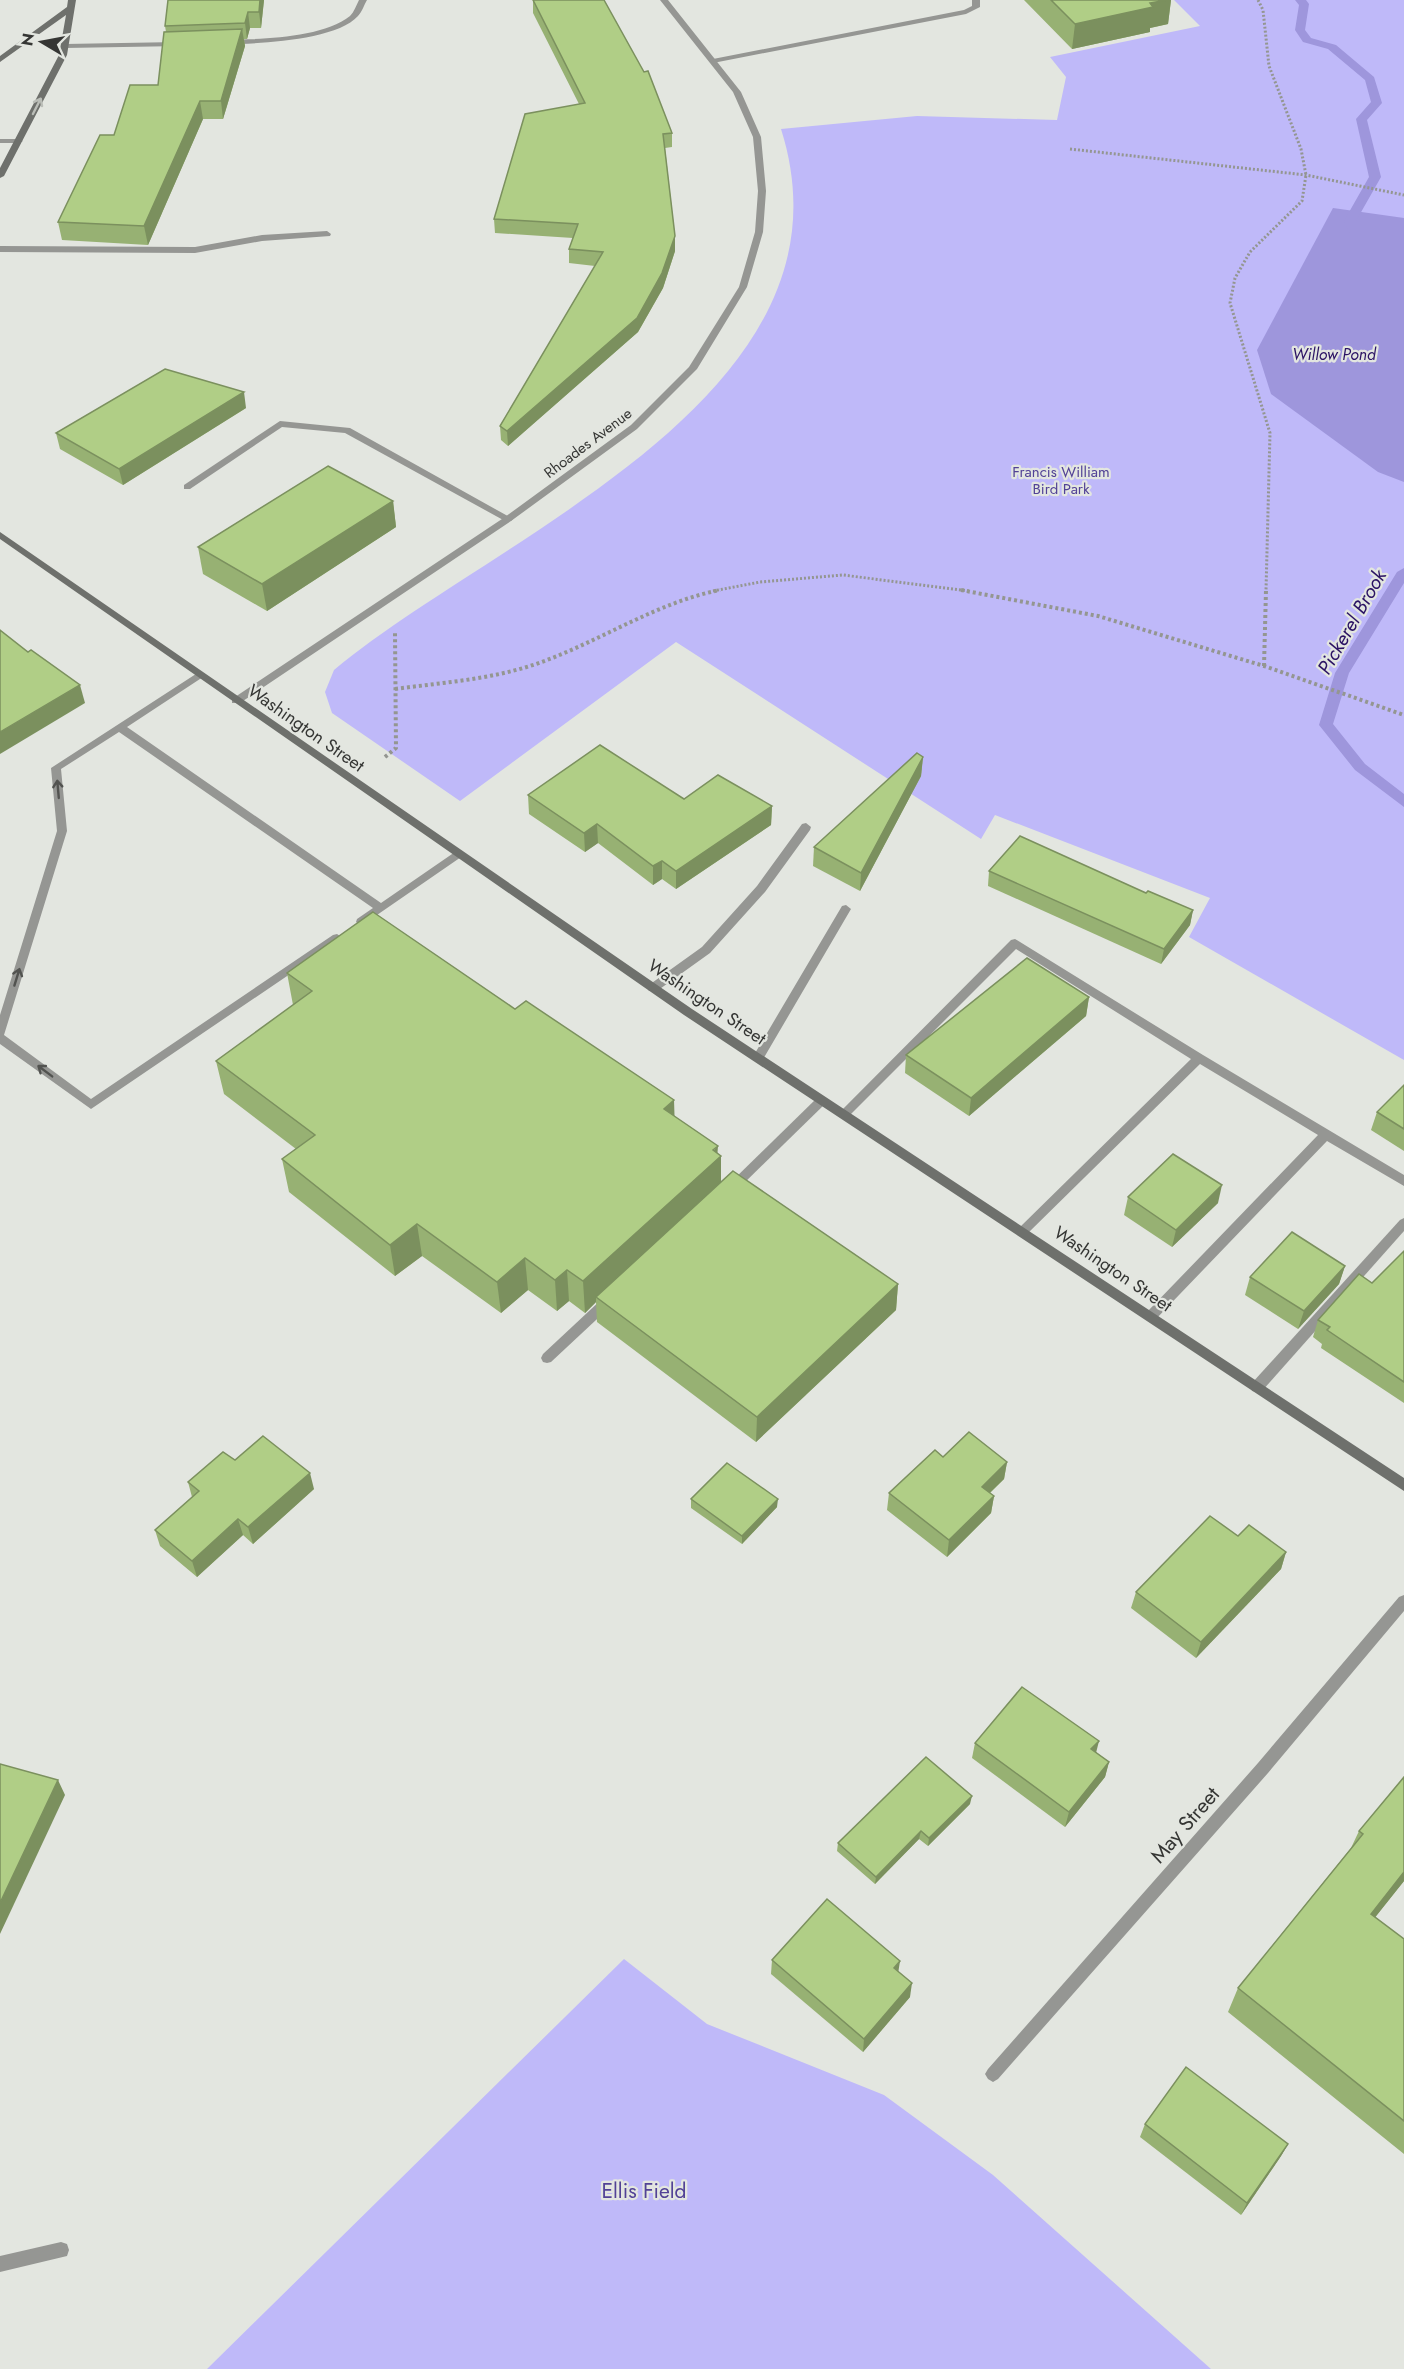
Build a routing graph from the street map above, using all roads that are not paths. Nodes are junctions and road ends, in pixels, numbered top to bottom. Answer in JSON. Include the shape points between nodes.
{"nodes":[{"id":1,"x":363,"y":0,"type":"edge"},
{"id":2,"x":664,"y":0,"type":"edge"},
{"id":3,"x":976,"y":0,"type":"edge"},
{"id":4,"x":71,"y":4,"type":"edge"},
{"id":5,"x":189,"y":43,"type":"edge"},
{"id":6,"x":213,"y":43,"type":"edge"},
{"id":7,"x":65,"y":46,"type":"junction"},
{"id":8,"x":0,"y":60,"type":"edge"},
{"id":9,"x":712,"y":61,"type":"junction"},
{"id":10,"x":0,"y":141,"type":"edge"},
{"id":11,"x":19,"y":141,"type":"junction"},
{"id":12,"x":0,"y":176,"type":"edge"},
{"id":13,"x":327,"y":234,"type":"dead end"},
{"id":14,"x":0,"y":249,"type":"edge"},
{"id":15,"x":187,"y":487,"type":"dead end"},
{"id":16,"x":508,"y":519,"type":"junction"},
{"id":17,"x":0,"y":535,"type":"edge"},
{"id":18,"x":199,"y":675,"type":"junction"},
{"id":19,"x":236,"y":701,"type":"junction"},
{"id":20,"x":120,"y":727,"type":"junction"},
{"id":21,"x":806,"y":827,"type":"dead end"},
{"id":22,"x":459,"y":855,"type":"junction"},
{"id":23,"x":381,"y":908,"type":"junction"},
{"id":24,"x":846,"y":909,"type":"dead end"},
{"id":25,"x":653,"y":988,"type":"junction"},
{"id":26,"x":0,"y":1036,"type":"edge"},
{"id":27,"x":758,"y":1058,"type":"junction"},
{"id":28,"x":1199,"y":1058,"type":"junction"},
{"id":29,"x":822,"y":1100,"type":"junction"},
{"id":30,"x":844,"y":1114,"type":"junction"},
{"id":31,"x":1326,"y":1134,"type":"junction"},
{"id":32,"x":1404,"y":1181,"type":"edge"},
{"id":33,"x":721,"y":1198,"type":"edge"},
{"id":34,"x":1404,"y":1223,"type":"edge"},
{"id":35,"x":1023,"y":1231,"type":"junction"},
{"id":36,"x":617,"y":1294,"type":"edge"},
{"id":37,"x":1150,"y":1316,"type":"junction"},
{"id":38,"x":547,"y":1358,"type":"dead end"},
{"id":39,"x":1257,"y":1386,"type":"junction"},
{"id":40,"x":1404,"y":1485,"type":"edge"},
{"id":41,"x":1404,"y":1601,"type":"edge"},
{"id":42,"x":993,"y":2074,"type":"dead end"},
{"id":43,"x":61,"y":2250,"type":"dead end"},
{"id":44,"x":0,"y":2264,"type":"edge"}],
"edges":[{"from":1,"to":6,"type":"street","via":[[353,18],[327,30],[259,42]]},
{"from":2,"to":9,"type":"street","name":"Rhoades Avenue"},
{"from":3,"to":9,"type":"street","via":[[976,7],[966,12]]},
{"from":4,"to":7,"type":"main road"},
{"from":4,"to":8,"type":"main road"},
{"from":5,"to":7,"type":"street"},
{"from":11,"to":7,"type":"main road","one_way":true},
{"from":9,"to":16,"type":"street","name":"Rhoades Avenue","via":[[737,92],[757,137],[760,154],[759,232],[743,287],[693,369],[634,427]]},
{"from":10,"to":11,"type":"street"},
{"from":11,"to":12,"type":"main road"},
{"from":13,"to":14,"type":"street","via":[[262,238],[195,250]]},
{"from":15,"to":16,"type":"street","via":[[280,424],[347,430]]},
{"from":16,"to":19,"type":"street","name":"Rhoades Avenue"},
{"from":17,"to":18,"type":"main road","name":"Washington Street"},
{"from":18,"to":19,"type":"main road","name":"Washington Street"},
{"from":18,"to":20,"type":"street"},
{"from":19,"to":22,"type":"main road","name":"Washington Street"},
{"from":20,"to":23,"type":"street"},
{"from":26,"to":20,"type":"street","one_way":true,"via":[[62,831],[56,768]]},
{"from":21,"to":25,"type":"street","via":[[761,889],[706,950]]},
{"from":22,"to":23,"type":"street"},
{"from":22,"to":25,"type":"main road","name":"Washington Street"},
{"from":23,"to":26,"type":"street","one_way":true,"via":[[91,1105]]},
{"from":24,"to":27,"type":"street"},
{"from":25,"to":27,"type":"main road","name":"Washington Street"},
{"from":27,"to":29,"type":"main road","name":"Washington Street"},
{"from":28,"to":30,"type":"street","via":[[1015,943]]},
{"from":28,"to":31,"type":"street"},
{"from":28,"to":35,"type":"street"},
{"from":29,"to":30,"type":"main road","name":"Washington Street"},
{"from":29,"to":33,"type":"street"},
{"from":30,"to":35,"type":"main road","name":"Washington Street"},
{"from":31,"to":32,"type":"street"},
{"from":31,"to":37,"type":"street"},
{"from":34,"to":39,"type":"street"},
{"from":35,"to":37,"type":"main road","name":"Washington Street"},
{"from":36,"to":38,"type":"street"},
{"from":37,"to":39,"type":"main road","name":"Washington Street"},
{"from":39,"to":40,"type":"main road","name":"Washington Street"},
{"from":41,"to":42,"type":"street","name":"May Street","via":[[1263,1768]]},
{"from":43,"to":44,"type":"street"}]}
